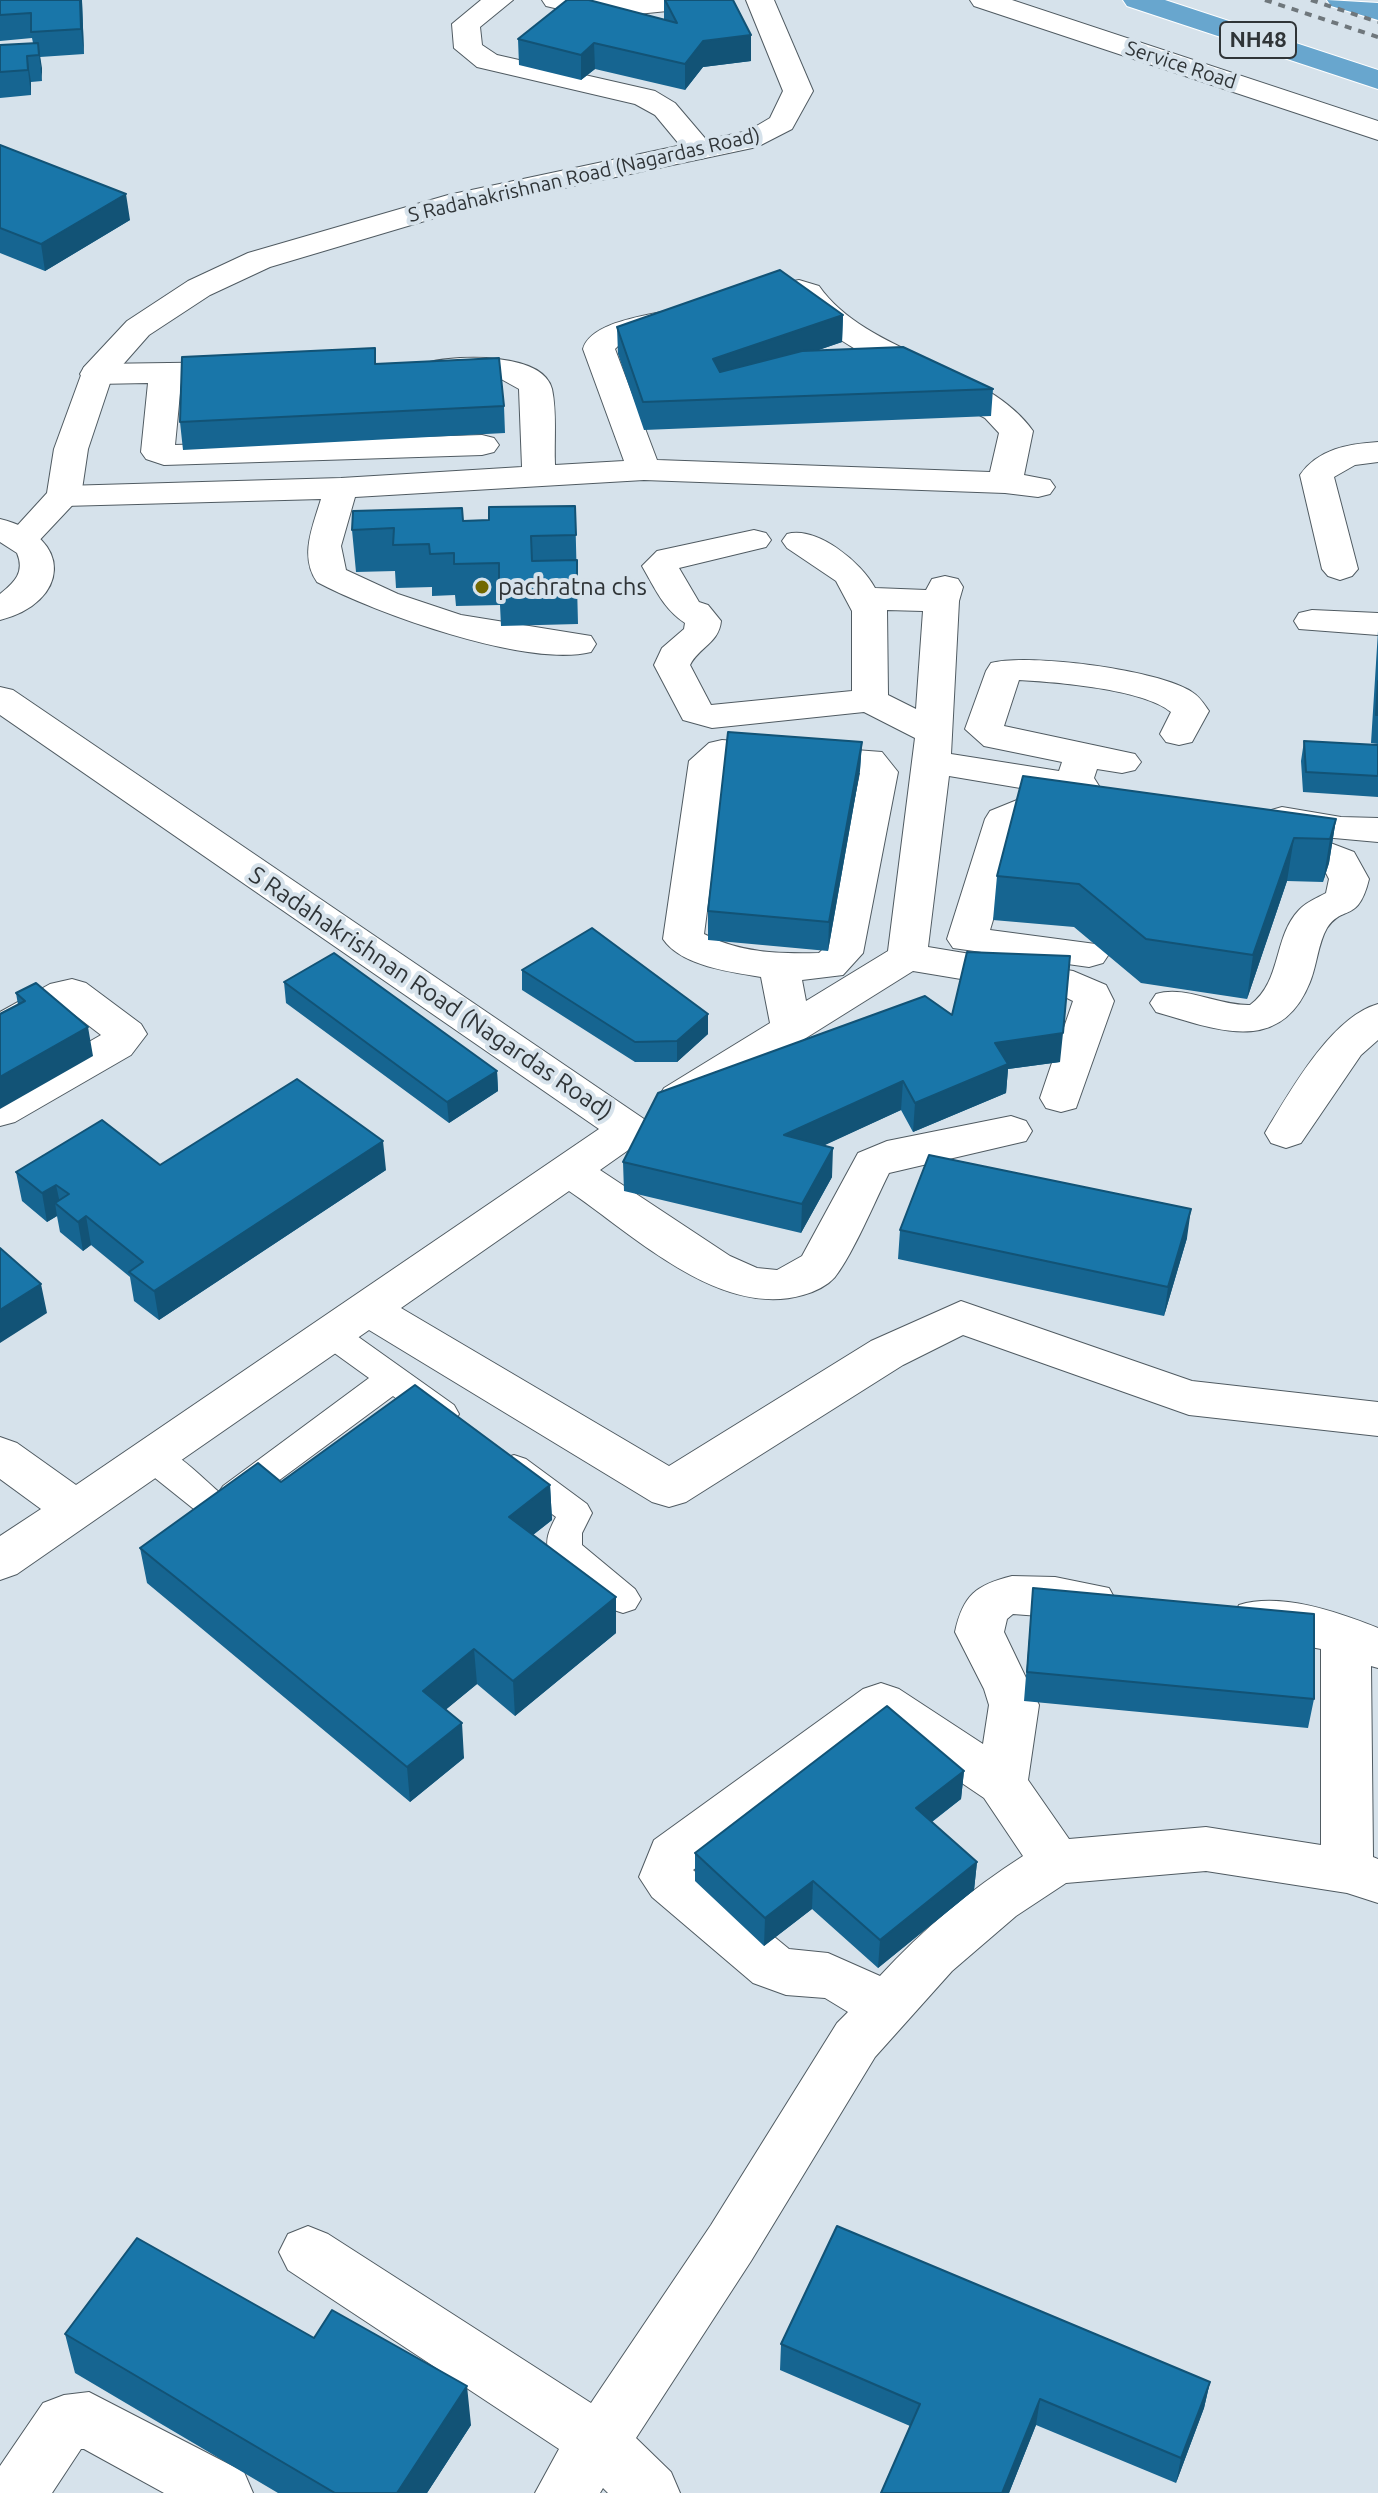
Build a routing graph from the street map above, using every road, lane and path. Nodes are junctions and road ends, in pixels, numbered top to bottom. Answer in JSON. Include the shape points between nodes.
{"nodes":[{"id":1,"x":499,"y":0,"type":"edge"},
{"id":2,"x":556,"y":0,"type":"edge"},
{"id":3,"x":697,"y":0,"type":"edge"},
{"id":4,"x":760,"y":0,"type":"edge"},
{"id":5,"x":984,"y":0,"type":"edge"},
{"id":6,"x":1137,"y":0,"type":"edge"},
{"id":7,"x":1341,"y":0,"type":"edge"},
{"id":8,"x":1378,"y":12,"type":"edge"},
{"id":9,"x":1378,"y":80,"type":"edge"},
{"id":10,"x":1378,"y":131,"type":"edge"},
{"id":11,"x":700,"y":150,"type":"junction"},
{"id":12,"x":768,"y":295,"type":"edge"},
{"id":13,"x":710,"y":309,"type":"edge"},
{"id":14,"x":417,"y":369,"type":"edge"},
{"id":15,"x":275,"y":371,"type":"edge"},
{"id":16,"x":165,"y":373,"type":"junction"},
{"id":17,"x":96,"y":374,"type":"junction"},
{"id":18,"x":482,"y":445,"type":"edge"},
{"id":19,"x":1378,"y":452,"type":"edge"},
{"id":20,"x":644,"y":470,"type":"junction"},
{"id":21,"x":539,"y":477,"type":"junction"},
{"id":22,"x":341,"y":488,"type":"junction"},
{"id":23,"x":64,"y":496,"type":"junction"},
{"id":24,"x":11,"y":534,"type":"edge"},
{"id":25,"x":754,"y":540,"type":"dead end"},
{"id":26,"x":799,"y":541,"type":"dead end"},
{"id":27,"x":1340,"y":569,"type":"dead end"},
{"id":28,"x":863,"y":598,"type":"junction"},
{"id":29,"x":0,"y":609,"type":"edge"},
{"id":30,"x":1312,"y":621,"type":"dead end"},
{"id":31,"x":1378,"y":624,"type":"edge"},
{"id":32,"x":578,"y":644,"type":"edge"},
{"id":33,"x":937,"y":678,"type":"junction"},
{"id":34,"x":999,"y":684,"type":"junction"},
{"id":35,"x":0,"y":698,"type":"edge"},
{"id":36,"x":870,"y":700,"type":"junction"},
{"id":37,"x":1179,"y":734,"type":"dead end"},
{"id":38,"x":933,"y":747,"type":"junction"},
{"id":39,"x":1039,"y":763,"type":"junction"},
{"id":40,"x":1127,"y":778,"type":"dead end"},
{"id":41,"x":1100,"y":820,"type":"edge"},
{"id":42,"x":1378,"y":830,"type":"edge"},
{"id":43,"x":967,"y":939,"type":"junction"},
{"id":44,"x":908,"y":944,"type":"junction"},
{"id":45,"x":1089,"y":954,"type":"edge"},
{"id":46,"x":779,"y":967,"type":"junction"},
{"id":47,"x":1170,"y":1003,"type":"edge"},
{"id":48,"x":863,"y":1004,"type":"dead end"},
{"id":49,"x":1378,"y":1018,"type":"edge"},
{"id":50,"x":0,"y":1030,"type":"edge"},
{"id":51,"x":784,"y":1039,"type":"junction"},
{"id":52,"x":1061,"y":1098,"type":"dead end"},
{"id":53,"x":0,"y":1112,"type":"edge"},
{"id":54,"x":629,"y":1129,"type":"junction"},
{"id":55,"x":1011,"y":1131,"type":"dead end"},
{"id":56,"x":1286,"y":1133,"type":"dead end"},
{"id":57,"x":569,"y":1170,"type":"junction"},
{"id":58,"x":349,"y":1321,"type":"junction"},
{"id":59,"x":393,"y":1378,"type":"junction"},
{"id":60,"x":1378,"y":1419,"type":"edge"},
{"id":61,"x":0,"y":1455,"type":"edge"},
{"id":62,"x":152,"y":1457,"type":"junction"},
{"id":63,"x":76,"y":1509,"type":"junction"},
{"id":64,"x":217,"y":1509,"type":"junction"},
{"id":65,"x":186,"y":1532,"type":"edge"},
{"id":66,"x":0,"y":1561,"type":"edge"},
{"id":67,"x":623,"y":1599,"type":"dead end"},
{"id":68,"x":1131,"y":1606,"type":"edge"},
{"id":69,"x":1209,"y":1614,"type":"edge"},
{"id":70,"x":1362,"y":1643,"type":"edge"},
{"id":71,"x":1002,"y":1783,"type":"junction"},
{"id":72,"x":1056,"y":1862,"type":"junction"},
{"id":73,"x":1363,"y":1876,"type":"edge"},
{"id":74,"x":885,"y":2007,"type":"junction"},
{"id":75,"x":308,"y":2252,"type":"dead end"},
{"id":76,"x":598,"y":2441,"type":"junction"},
{"id":77,"x":17,"y":2493,"type":"edge"},
{"id":78,"x":223,"y":2493,"type":"edge"},
{"id":79,"x":565,"y":2493,"type":"edge"},
{"id":80,"x":650,"y":2493,"type":"edge"}],
"edges":[{"from":1,"to":11,"type":"street","via":[[466,24],[468,48],[487,61],[645,97],[665,109]]},
{"from":2,"to":3,"type":"street","via":[[598,10]]},
{"from":4,"to":11,"type":"street","name":"S Radahakrishnan Road (Nagardas Road)","via":[[798,91],[782,123],[757,138]]},
{"from":5,"to":10,"type":"street","name":"Service Road"},
{"from":6,"to":9,"type":"highway","number":"NH48"},
{"from":7,"to":8,"type":"highway"},
{"from":11,"to":17,"type":"street","name":"S Radahakrishnan Road (Nagardas Road)","via":[[459,201],[259,260],[199,288],[138,328]]},
{"from":12,"to":20,"type":"street","via":[[805,290],[814,305],[865,341],[997,411],[1016,431],[1021,485]]},
{"from":13,"to":20,"type":"street","via":[[601,342],[599,349]]},
{"from":14,"to":21,"type":"street","via":[[495,368],[529,379],[535,387]]},
{"from":15,"to":16,"type":"street"},
{"from":16,"to":17,"type":"street"},
{"from":16,"to":18,"type":"street","via":[[158,447],[164,455]]},
{"from":17,"to":23,"type":"street","name":"S Radahakrishnan Road (Nagardas Road)","via":[[71,449]]},
{"from":19,"to":27,"type":"street","via":[[1329,461],[1317,475]]},
{"from":20,"to":21,"type":"street"},
{"from":21,"to":22,"type":"street"},
{"from":22,"to":23,"type":"street"},
{"from":22,"to":32,"type":"street","via":[[324,546],[329,575],[359,593],[496,635]]},
{"from":23,"to":24,"type":"street"},
{"from":24,"to":29,"type":"street","via":[[36,552],[40,567],[34,583]]},
{"from":25,"to":36,"type":"street","via":[[669,558],[660,566],[685,609],[703,621],[702,632],[672,665],[696,712],[712,717]]},
{"from":26,"to":28,"type":"street","via":[[850,575]]},
{"from":28,"to":33,"type":"street","via":[[943,594]]},
{"from":28,"to":36,"type":"street","via":[[870,611]]},
{"from":30,"to":31,"type":"street"},
{"from":33,"to":34,"type":"street"},
{"from":33,"to":38,"type":"street"},
{"from":34,"to":37,"type":"street","via":[[1004,671],[1015,667],[1153,690],[1190,711]]},
{"from":34,"to":39,"type":"street","via":[[984,729]]},
{"from":35,"to":54,"type":"street","name":"S Radahakrishnan Road (Nagardas Road)"},
{"from":36,"to":38,"type":"street"},
{"from":38,"to":39,"type":"street"},
{"from":38,"to":44,"type":"street"},
{"from":39,"to":40,"type":"street"},
{"from":41,"to":43,"type":"street","via":[[1022,810],[1004,819]]},
{"from":42,"to":47,"type":"street","via":[[1245,826],[1340,861],[1349,879],[1344,899],[1310,922],[1287,990],[1254,1019]]},
{"from":43,"to":44,"type":"street"},
{"from":43,"to":45,"type":"street"},
{"from":44,"to":51,"type":"street"},
{"from":44,"to":52,"type":"street","via":[[1073,984],[1092,994]]},
{"from":46,"to":46,"type":"street","via":[[829,966],[843,953],[879,772],[869,760],[722,751],[708,761],[683,939],[737,960]]},
{"from":46,"to":51,"type":"street"},
{"from":48,"to":51,"type":"street"},
{"from":49,"to":56,"type":"street","via":[[1346,1045]]},
{"from":50,"to":53,"type":"street","via":[[72,992],[126,1034],[116,1045]]},
{"from":51,"to":54,"type":"street","via":[[702,1093]]},
{"from":54,"to":57,"type":"street","name":"S Radahakrishnan Road (Nagardas Road)"},
{"from":55,"to":57,"type":"street","via":[[873,1163],[818,1267],[803,1280],[783,1286],[722,1274]]},
{"from":57,"to":58,"type":"street","name":"S Radahakrishnan Road (Nagardas Road)"},
{"from":58,"to":59,"type":"lane"},
{"from":58,"to":60,"type":"street","via":[[669,1489],[887,1353],[961,1317],[1189,1398]]},
{"from":58,"to":62,"type":"street","name":"S Radahakrishnan Road (Nagardas Road)"},
{"from":59,"to":64,"type":"lane"},
{"from":59,"to":67,"type":"lane","via":[[575,1513],[564,1550]]},
{"from":61,"to":63,"type":"street"},
{"from":62,"to":63,"type":"street","name":"S Radahakrishnan Road (Nagardas Road)"},
{"from":62,"to":64,"type":"lane"},
{"from":63,"to":66,"type":"street","name":"S Radahakrishnan Road (Nagardas Road)"},
{"from":64,"to":65,"type":"lane"},
{"from":68,"to":71,"type":"street","via":[[1021,1594],[992,1603],[979,1632],[1014,1705]]},
{"from":69,"to":70,"type":"street","via":[[1288,1622]]},
{"from":70,"to":73,"type":"street"},
{"from":71,"to":72,"type":"street"},
{"from":71,"to":74,"type":"street","via":[[881,1703],[672,1855],[665,1877],[772,1967],[850,1984]]},
{"from":72,"to":73,"type":"street","via":[[1206,1849]]},
{"from":72,"to":74,"type":"street","via":[[997,1900],[933,1955]]},
{"from":74,"to":76,"type":"street","via":[[856,2040],[731,2243]]},
{"from":75,"to":76,"type":"street"},
{"from":76,"to":79,"type":"street"},
{"from":76,"to":80,"type":"street"},
{"from":77,"to":78,"type":"street","via":[[64,2423],[89,2420]]}]}
